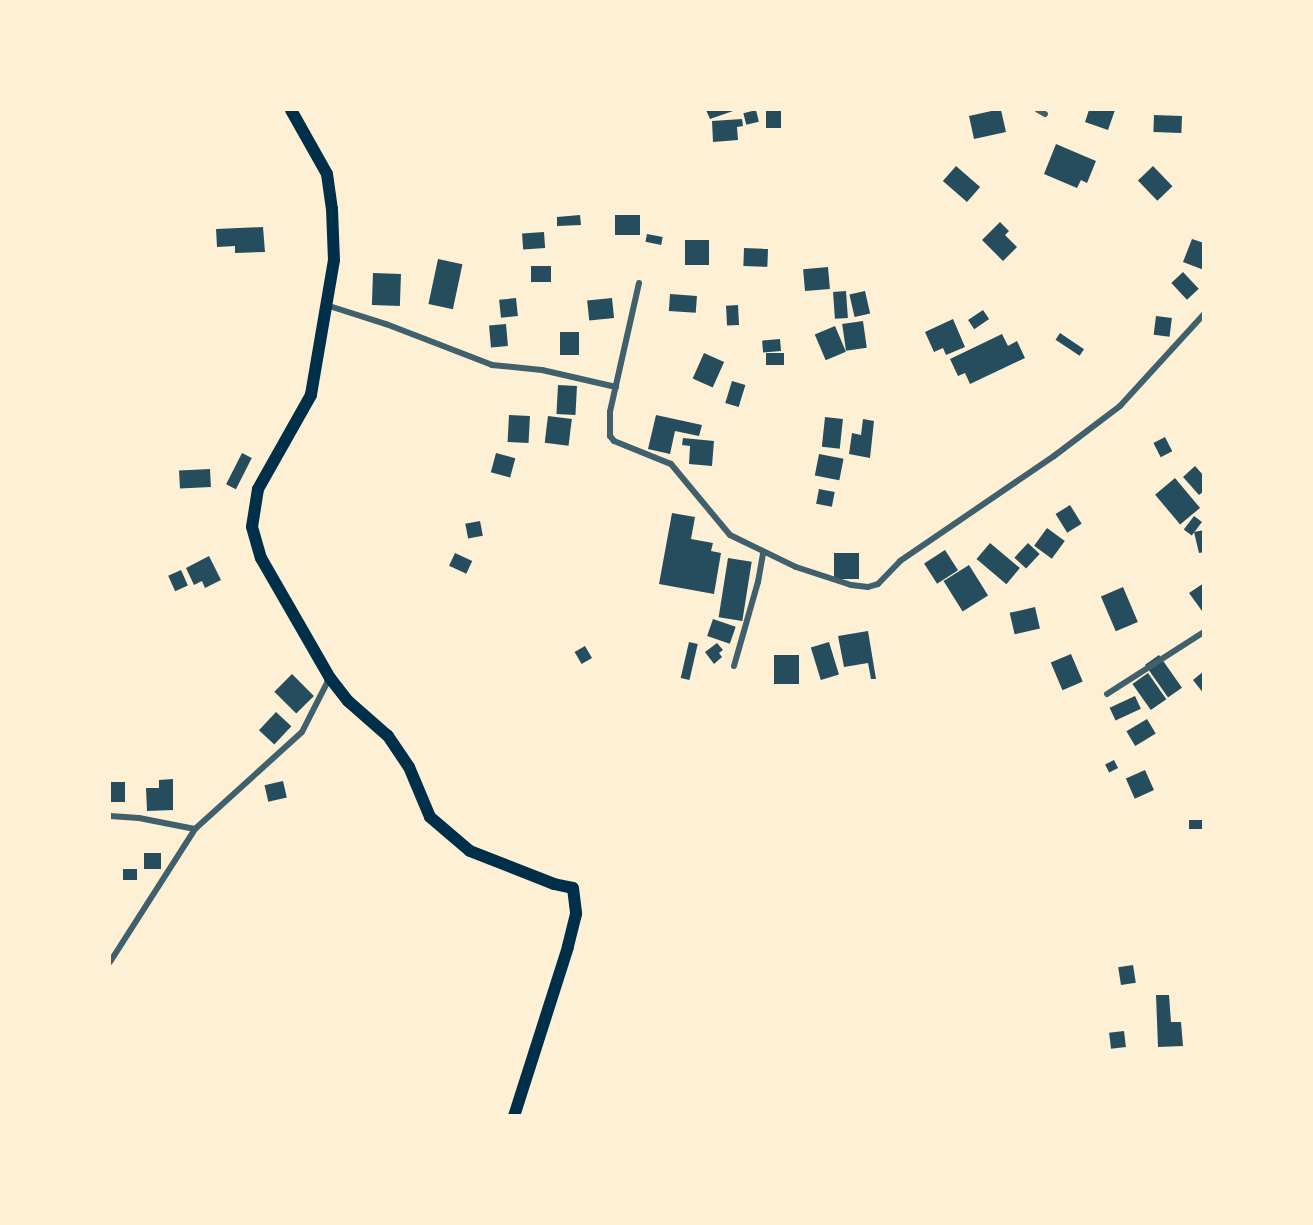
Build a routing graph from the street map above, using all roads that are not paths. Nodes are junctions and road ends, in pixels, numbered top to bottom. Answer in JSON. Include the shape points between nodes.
{"nodes":[{"id":1,"x":291,"y":110,"type":"edge"},
{"id":2,"x":1038,"y":110,"type":"edge"},
{"id":3,"x":1046,"y":114,"type":"dead end"},
{"id":4,"x":639,"y":283,"type":"dead end"},
{"id":5,"x":326,"y":305,"type":"junction"},
{"id":6,"x":1203,"y":314,"type":"edge"},
{"id":7,"x":616,"y":387,"type":"junction"},
{"id":8,"x":764,"y":553,"type":"junction"},
{"id":9,"x":1203,"y":632,"type":"edge"},
{"id":10,"x":734,"y":666,"type":"dead end"},
{"id":11,"x":330,"y":678,"type":"junction"},
{"id":12,"x":1107,"y":694,"type":"dead end"},
{"id":13,"x":110,"y":816,"type":"edge"},
{"id":14,"x":195,"y":829,"type":"junction"},
{"id":15,"x":110,"y":962,"type":"edge"},
{"id":16,"x":514,"y":1116,"type":"edge"}],
"edges":[{"from":1,"to":5,"type":"main road","via":[[327,174],[334,260]]},
{"from":2,"to":3,"type":"street"},
{"from":4,"to":7,"type":"street"},
{"from":5,"to":7,"type":"street","via":[[492,365],[542,370]]},
{"from":5,"to":11,"type":"main road","via":[[311,395],[258,489],[252,526],[261,558]]},
{"from":6,"to":8,"type":"street","via":[[1120,405],[1054,456],[900,561],[878,584],[850,585]]},
{"from":7,"to":8,"type":"street","via":[[609,425],[614,441],[671,464],[730,534]]},
{"from":8,"to":10,"type":"street"},
{"from":9,"to":12,"type":"street"},
{"from":11,"to":14,"type":"street","via":[[302,732]]},
{"from":11,"to":16,"type":"main road","via":[[348,701],[388,736],[409,767],[430,817],[449,834],[470,851],[573,888],[576,914],[568,947]]},
{"from":13,"to":14,"type":"street"},
{"from":14,"to":15,"type":"street"}]}
